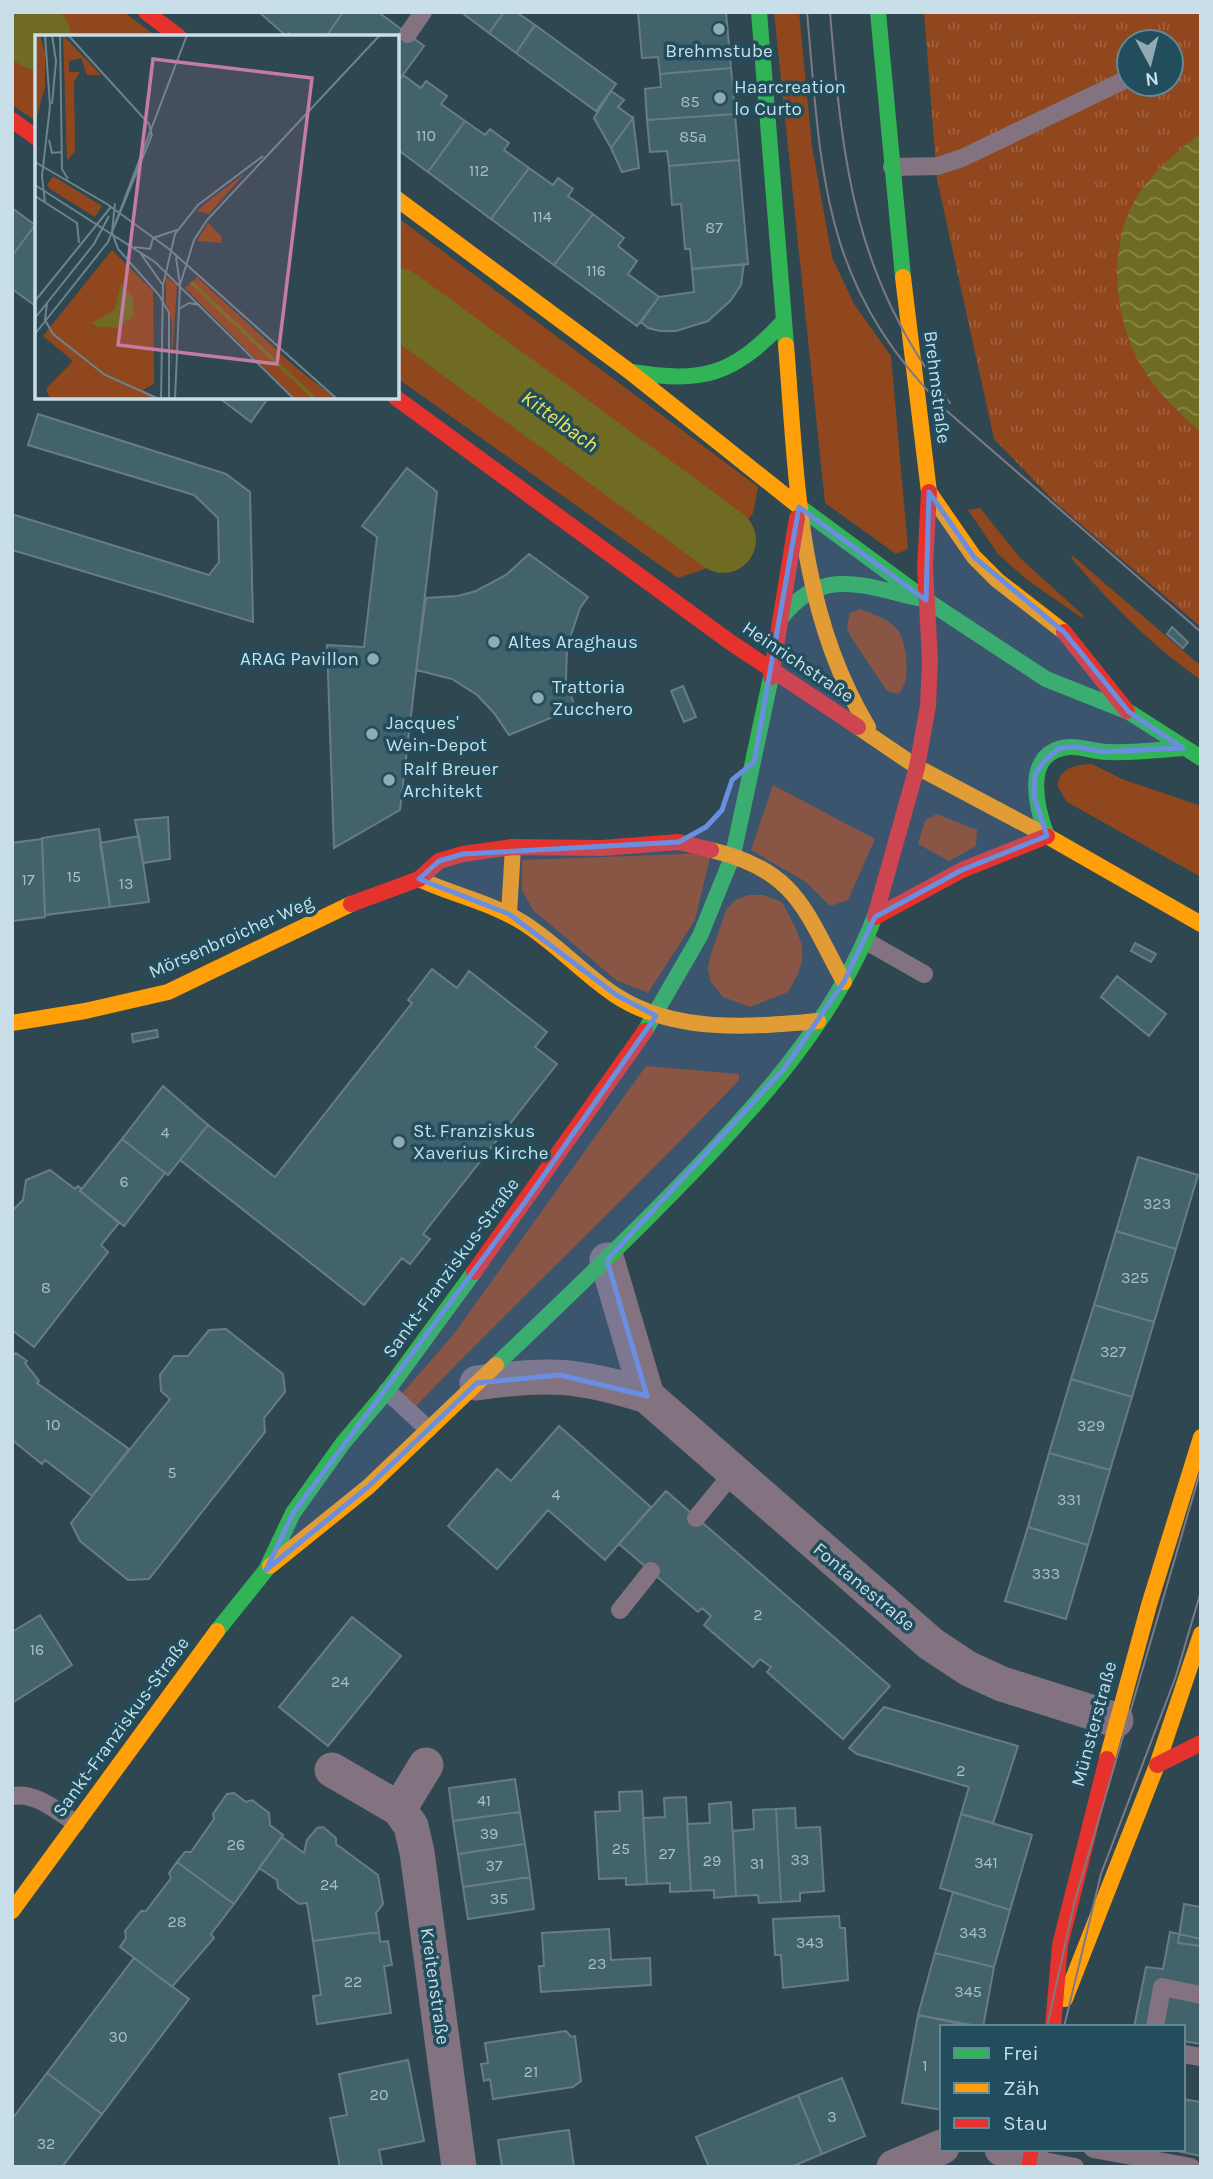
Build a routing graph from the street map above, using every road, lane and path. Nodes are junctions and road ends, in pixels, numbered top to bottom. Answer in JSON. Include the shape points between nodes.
{"nodes":[{"id":1,"x":146,"y":12,"type":"edge"},
{"id":2,"x":423,"y":12,"type":"edge"},
{"id":3,"x":759,"y":12,"type":"edge"},
{"id":4,"x":878,"y":12,"type":"edge"},
{"id":5,"x":408,"y":34,"type":"dead end"},
{"id":6,"x":176,"y":35,"type":"edge"},
{"id":7,"x":1115,"y":85,"type":"edge"},
{"id":8,"x":12,"y":120,"type":"edge"},
{"id":9,"x":35,"y":137,"type":"edge"},
{"id":10,"x":892,"y":167,"type":"junction"},
{"id":11,"x":399,"y":200,"type":"edge"},
{"id":12,"x":783,"y":322,"type":"junction"},
{"id":13,"x":629,"y":371,"type":"junction"},
{"id":14,"x":398,"y":399,"type":"edge"},
{"id":15,"x":929,"y":492,"type":"junction"},
{"id":16,"x":799,"y":507,"type":"junction"},
{"id":17,"x":813,"y":585,"type":"junction"},
{"id":18,"x":926,"y":600,"type":"junction"},
{"id":19,"x":782,"y":617,"type":"junction"},
{"id":20,"x":772,"y":670,"type":"junction"},
{"id":21,"x":1129,"y":712,"type":"junction"},
{"id":22,"x":877,"y":740,"type":"junction"},
{"id":23,"x":1183,"y":748,"type":"junction"},
{"id":24,"x":1201,"y":758,"type":"edge"},
{"id":25,"x":754,"y":762,"type":"junction"},
{"id":26,"x":917,"y":767,"type":"junction"},
{"id":27,"x":732,"y":780,"type":"dead end"},
{"id":28,"x":516,"y":824,"type":"dead end"},
{"id":29,"x":698,"y":831,"type":"dead end"},
{"id":30,"x":1047,"y":836,"type":"junction"},
{"id":31,"x":679,"y":842,"type":"junction"},
{"id":32,"x":513,"y":847,"type":"junction"},
{"id":33,"x":733,"y":855,"type":"junction"},
{"id":34,"x":419,"y":879,"type":"junction"},
{"id":35,"x":509,"y":914,"type":"junction"},
{"id":36,"x":876,"y":917,"type":"junction"},
{"id":37,"x":1201,"y":924,"type":"edge"},
{"id":38,"x":866,"y":941,"type":"junction"},
{"id":39,"x":924,"y":974,"type":"dead end"},
{"id":40,"x":844,"y":982,"type":"junction"},
{"id":41,"x":656,"y":1016,"type":"junction"},
{"id":42,"x":818,"y":1021,"type":"junction"},
{"id":43,"x":12,"y":1023,"type":"edge"},
{"id":44,"x":607,"y":1260,"type":"junction"},
{"id":45,"x":477,"y":1383,"type":"junction"},
{"id":46,"x":387,"y":1391,"type":"junction"},
{"id":47,"x":647,"y":1396,"type":"junction"},
{"id":48,"x":428,"y":1429,"type":"junction"},
{"id":49,"x":1200,"y":1438,"type":"edge"},
{"id":50,"x":733,"y":1473,"type":"junction"},
{"id":51,"x":696,"y":1518,"type":"dead end"},
{"id":52,"x":266,"y":1570,"type":"junction"},
{"id":53,"x":651,"y":1571,"type":"dead end"},
{"id":54,"x":1149,"y":1605,"type":"junction"},
{"id":55,"x":620,"y":1610,"type":"dead end"},
{"id":56,"x":1201,"y":1634,"type":"edge"},
{"id":57,"x":1157,"y":1643,"type":"dead end"},
{"id":58,"x":1170,"y":1667,"type":"dead end"},
{"id":59,"x":1183,"y":1683,"type":"junction"},
{"id":60,"x":1201,"y":1699,"type":"edge"},
{"id":61,"x":1116,"y":1720,"type":"junction"},
{"id":62,"x":1201,"y":1743,"type":"edge"},
{"id":63,"x":426,"y":1765,"type":"dead end"},
{"id":64,"x":1157,"y":1765,"type":"junction"},
{"id":65,"x":332,"y":1770,"type":"dead end"},
{"id":66,"x":12,"y":1796,"type":"edge"},
{"id":67,"x":399,"y":1809,"type":"junction"},
{"id":68,"x":76,"y":1824,"type":"junction"},
{"id":69,"x":12,"y":1911,"type":"edge"},
{"id":70,"x":1201,"y":1995,"type":"edge"},
{"id":71,"x":1053,"y":2025,"type":"edge"},
{"id":72,"x":1054,"y":2025,"type":"edge"},
{"id":73,"x":1155,"y":2025,"type":"edge"},
{"id":74,"x":940,"y":2148,"type":"edge"},
{"id":75,"x":1112,"y":2151,"type":"edge"},
{"id":76,"x":1131,"y":2153,"type":"edge"},
{"id":77,"x":1024,"y":2156,"type":"edge"},
{"id":78,"x":459,"y":2167,"type":"edge"},
{"id":79,"x":894,"y":2167,"type":"edge"},
{"id":80,"x":1075,"y":2167,"type":"edge"},
{"id":81,"x":1191,"y":2167,"type":"edge"}],
"edges":[{"from":1,"to":6,"type":"main road"},
{"from":2,"to":5,"type":"lane"},
{"from":3,"to":12,"type":"main road"},
{"from":4,"to":10,"type":"main road","name":"Brehmstraße"},
{"from":7,"to":10,"type":"lane","via":[[961,158],[938,166]]},
{"from":8,"to":9,"type":"main road"},
{"from":10,"to":15,"type":"main road","name":"Brehmstraße"},
{"from":11,"to":13,"type":"main road"},
{"from":12,"to":13,"type":"main road","via":[[749,358],[712,376],[689,379]]},
{"from":12,"to":16,"type":"main road"},
{"from":13,"to":16,"type":"main road"},
{"from":14,"to":20,"type":"main road","name":"Heinrichstraße"},
{"from":15,"to":18,"type":"main road","name":"Brehmstraße"},
{"from":15,"to":21,"type":"main road","via":[[974,557],[1064,632]]},
{"from":16,"to":17,"type":"main road"},
{"from":16,"to":18,"type":"main road"},
{"from":16,"to":19,"type":"main road","name":"Sankt-Franziskus-Straße"},
{"from":17,"to":18,"type":"main road","via":[[838,583]]},
{"from":17,"to":19,"type":"main road","via":[[792,600]]},
{"from":17,"to":22,"type":"main road","via":[[835,673],[847,699]]},
{"from":18,"to":21,"type":"main road","via":[[1046,679]]},
{"from":18,"to":26,"type":"main road","name":"Brehmstraße","via":[[928,706]]},
{"from":19,"to":20,"type":"main road","name":"Sankt-Franziskus-Straße"},
{"from":20,"to":22,"type":"main road","name":"Heinrichstraße"},
{"from":20,"to":25,"type":"main road","name":"Sankt-Franziskus-Straße"},
{"from":21,"to":23,"type":"main road"},
{"from":22,"to":26,"type":"main road","name":"Heinrichstraße"},
{"from":23,"to":24,"type":"main road"},
{"from":23,"to":30,"type":"main road","via":[[1103,752],[1060,748],[1035,775],[1034,796]]},
{"from":25,"to":27,"type":"main road"},
{"from":25,"to":33,"type":"main road","name":"Sankt-Franziskus-Straße"},
{"from":26,"to":30,"type":"main road","name":"Heinrichstraße"},
{"from":26,"to":36,"type":"main road","name":"Sankt-Franziskus-Straße"},
{"from":28,"to":32,"type":"lane"},
{"from":29,"to":31,"type":"main road","name":"Mörsenbroicher Weg"},
{"from":30,"to":36,"type":"main road","via":[[962,870]]},
{"from":30,"to":37,"type":"main road","name":"Heinrichstraße"},
{"from":31,"to":32,"type":"main road","name":"Mörsenbroicher Weg","via":[[602,848]]},
{"from":31,"to":33,"type":"main road","name":"Mörsenbroicher Weg"},
{"from":32,"to":34,"type":"main road","name":"Mörsenbroicher Weg","via":[[439,861]]},
{"from":32,"to":35,"type":"main road"},
{"from":33,"to":40,"type":"main road","name":"Mörsenbroicher Weg","via":[[782,880],[795,893]]},
{"from":33,"to":41,"type":"main road","name":"Sankt-Franziskus-Straße","via":[[700,936]]},
{"from":34,"to":35,"type":"main road"},
{"from":34,"to":43,"type":"main road","name":"Mörsenbroicher Weg","via":[[365,897],[168,992]]},
{"from":35,"to":41,"type":"main road","via":[[616,995]]},
{"from":36,"to":38,"type":"main road","name":"Sankt-Franziskus-Straße"},
{"from":38,"to":39,"type":"lane"},
{"from":38,"to":40,"type":"main road","name":"Sankt-Franziskus-Straße"},
{"from":40,"to":42,"type":"main road","name":"Sankt-Franziskus-Straße"},
{"from":41,"to":42,"type":"main road","via":[[738,1024]]},
{"from":41,"to":46,"type":"main road","name":"Sankt-Franziskus-Straße"},
{"from":42,"to":44,"type":"main road","name":"Sankt-Franziskus-Straße","via":[[739,1124]]},
{"from":44,"to":45,"type":"main road","name":"Sankt-Franziskus-Straße"},
{"from":44,"to":47,"type":"street"},
{"from":45,"to":47,"type":"street","name":"Fontanestraße","via":[[560,1376],[598,1380]]},
{"from":45,"to":48,"type":"main road","name":"Sankt-Franziskus-Straße"},
{"from":46,"to":48,"type":"lane"},
{"from":46,"to":52,"type":"main road","name":"Sankt-Franziskus-Straße","via":[[293,1513]]},
{"from":47,"to":50,"type":"street","name":"Fontanestraße"},
{"from":48,"to":52,"type":"main road","name":"Sankt-Franziskus-Straße","via":[[350,1503]]},
{"from":49,"to":54,"type":"main road","name":"Münsterstraße"},
{"from":50,"to":51,"type":"lane"},
{"from":50,"to":61,"type":"street","name":"Fontanestraße","via":[[931,1644],[969,1669]]},
{"from":52,"to":68,"type":"main road","name":"Sankt-Franziskus-Straße"},
{"from":53,"to":55,"type":"lane"},
{"from":54,"to":57,"type":"main road"},
{"from":54,"to":61,"type":"main road","name":"Münsterstraße"},
{"from":56,"to":59,"type":"main road","name":"Münsterstraße"},
{"from":58,"to":59,"type":"main road"},
{"from":59,"to":60,"type":"main road"},
{"from":59,"to":64,"type":"main road","name":"Münsterstraße"},
{"from":61,"to":71,"type":"main road","name":"Münsterstraße","via":[[1059,1945]]},
{"from":62,"to":64,"type":"main road"},
{"from":63,"to":67,"type":"street"},
{"from":64,"to":72,"type":"main road","name":"Münsterstraße"},
{"from":65,"to":67,"type":"street"},
{"from":66,"to":68,"type":"lane","via":[[35,1797]]},
{"from":67,"to":78,"type":"street","name":"Kreitenstraße","via":[[411,1826],[417,1852]]},
{"from":68,"to":69,"type":"main road","name":"Sankt-Franziskus-Straße"},
{"from":70,"to":73,"type":"lane","via":[[1162,1987]]},
{"from":74,"to":79,"type":"street"},
{"from":75,"to":76,"type":"lane"},
{"from":76,"to":81,"type":"lane"},
{"from":77,"to":80,"type":"lane"}]}
